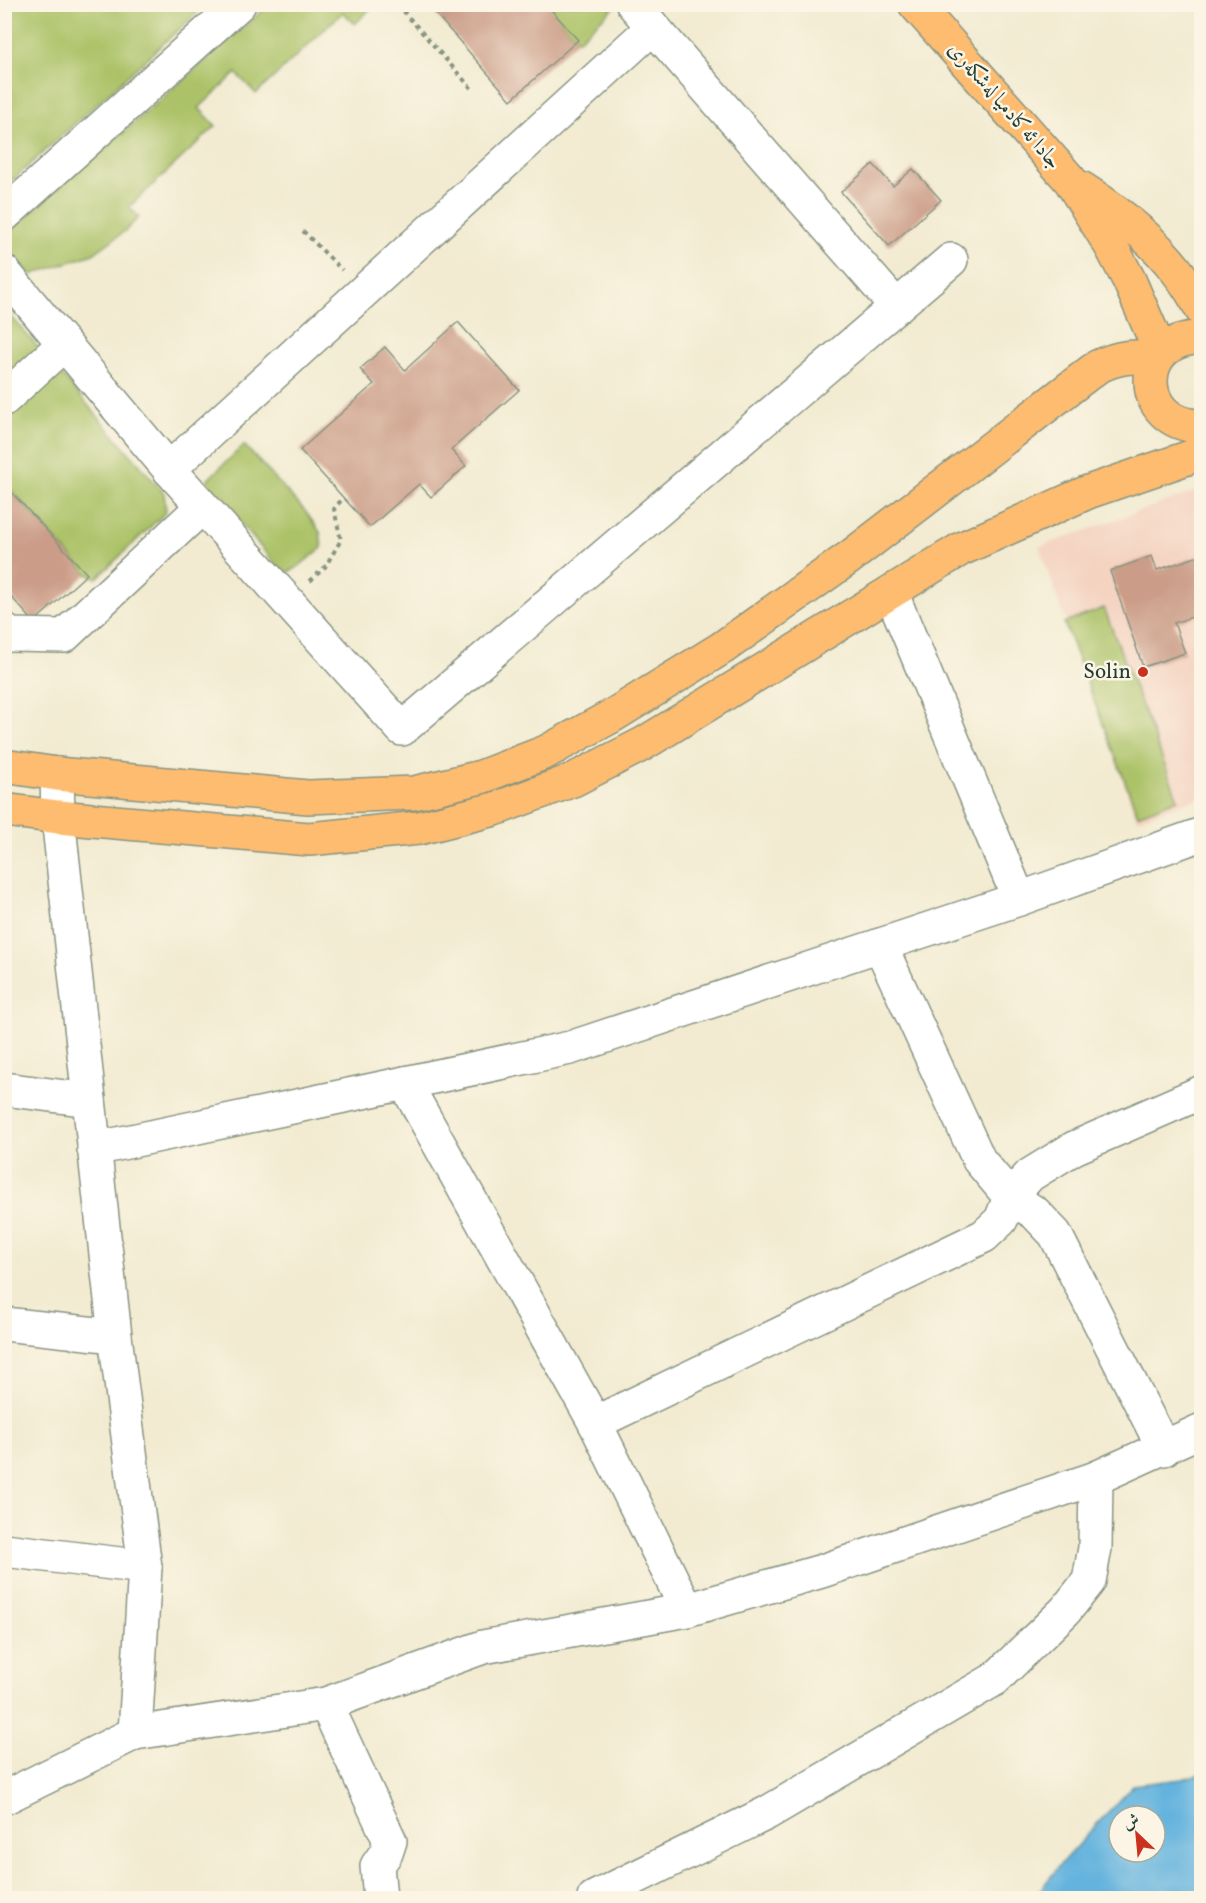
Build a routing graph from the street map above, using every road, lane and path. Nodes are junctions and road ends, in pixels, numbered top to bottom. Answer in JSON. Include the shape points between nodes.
{"nodes":[{"id":1,"x":239,"y":4,"type":"edge"},
{"id":2,"x":397,"y":4,"type":"edge"},
{"id":3,"x":915,"y":4,"type":"edge"},
{"id":4,"x":642,"y":16,"type":"edge"},
{"id":5,"x":472,"y":89,"type":"dead end"},
{"id":6,"x":1070,"y":180,"type":"junction"},
{"id":7,"x":4,"y":215,"type":"edge"},
{"id":8,"x":303,"y":231,"type":"dead end"},
{"id":9,"x":951,"y":260,"type":"dead end"},
{"id":10,"x":4,"y":272,"type":"edge"},
{"id":11,"x":363,"y":291,"type":"junction"},
{"id":12,"x":896,"y":306,"type":"junction"},
{"id":13,"x":1202,"y":310,"type":"edge"},
{"id":14,"x":1202,"y":338,"type":"edge"},
{"id":15,"x":64,"y":344,"type":"junction"},
{"id":16,"x":1159,"y":355,"type":"junction"},
{"id":17,"x":4,"y":399,"type":"edge"},
{"id":18,"x":1201,"y":427,"type":"edge"},
{"id":19,"x":1202,"y":453,"type":"edge"},
{"id":20,"x":169,"y":469,"type":"junction"},
{"id":21,"x":1155,"y":469,"type":"junction"},
{"id":22,"x":343,"y":498,"type":"dead end"},
{"id":23,"x":202,"y":507,"type":"junction"},
{"id":24,"x":891,"y":592,"type":"junction"},
{"id":25,"x":288,"y":603,"type":"junction"},
{"id":26,"x":4,"y":630,"type":"edge"},
{"id":27,"x":4,"y":766,"type":"edge"},
{"id":28,"x":57,"y":774,"type":"junction"},
{"id":29,"x":4,"y":810,"type":"edge"},
{"id":30,"x":58,"y":817,"type":"junction"},
{"id":31,"x":1202,"y":834,"type":"edge"},
{"id":32,"x":1019,"y":899,"type":"junction"},
{"id":33,"x":880,"y":945,"type":"junction"},
{"id":34,"x":405,"y":1083,"type":"junction"},
{"id":35,"x":4,"y":1089,"type":"edge"},
{"id":36,"x":1202,"y":1092,"type":"edge"},
{"id":37,"x":89,"y":1100,"type":"junction"},
{"id":38,"x":94,"y":1149,"type":"junction"},
{"id":39,"x":1010,"y":1197,"type":"junction"},
{"id":40,"x":4,"y":1324,"type":"edge"},
{"id":41,"x":115,"y":1336,"type":"junction"},
{"id":42,"x":595,"y":1423,"type":"junction"},
{"id":43,"x":1202,"y":1431,"type":"edge"},
{"id":44,"x":1164,"y":1449,"type":"junction"},
{"id":45,"x":1096,"y":1478,"type":"junction"},
{"id":46,"x":4,"y":1550,"type":"edge"},
{"id":47,"x":145,"y":1567,"type":"junction"},
{"id":48,"x":687,"y":1610,"type":"junction"},
{"id":49,"x":326,"y":1704,"type":"junction"},
{"id":50,"x":135,"y":1733,"type":"junction"},
{"id":51,"x":4,"y":1798,"type":"edge"},
{"id":52,"x":380,"y":1899,"type":"edge"},
{"id":53,"x":594,"y":1899,"type":"edge"}],
"edges":[{"from":1,"to":7,"type":"street"},
{"from":2,"to":5,"type":"path"},
{"from":3,"to":6,"type":"main road","name":"جادا ئه‌كادميا له‌شكه‌رى"},
{"from":4,"to":11,"type":"street"},
{"from":4,"to":12,"type":"street"},
{"from":6,"to":13,"type":"main road","via":[[1142,233],[1172,266]]},
{"from":6,"to":16,"type":"main road","via":[[1130,280]]},
{"from":8,"to":11,"type":"path"},
{"from":9,"to":12,"type":"street"},
{"from":10,"to":15,"type":"street"},
{"from":11,"to":20,"type":"street"},
{"from":12,"to":25,"type":"street","via":[[402,729]]},
{"from":14,"to":16,"type":"main road","via":[[1175,342]]},
{"from":15,"to":17,"type":"street"},
{"from":15,"to":20,"type":"street"},
{"from":16,"to":18,"type":"main road","via":[[1150,382],[1157,406],[1176,423]]},
{"from":16,"to":28,"type":"main road","via":[[1113,359],[1096,367],[850,557],[722,648],[546,752],[492,773],[414,793],[308,797]]},
{"from":18,"to":21,"type":"main road","via":[[1174,443]]},
{"from":19,"to":21,"type":"main road"},
{"from":20,"to":23,"type":"street"},
{"from":21,"to":24,"type":"main road","via":[[1024,519],[961,549]]},
{"from":22,"to":25,"type":"path","via":[[334,509],[341,540],[325,567]]},
{"from":23,"to":25,"type":"street"},
{"from":23,"to":26,"type":"street","via":[[64,636],[9,635]]},
{"from":24,"to":30,"type":"main road","via":[[643,744],[573,780],[495,809],[419,828],[309,839]]},
{"from":24,"to":32,"type":"street"},
{"from":27,"to":28,"type":"main road"},
{"from":28,"to":30,"type":"street"},
{"from":29,"to":30,"type":"main road"},
{"from":30,"to":37,"type":"street"},
{"from":31,"to":32,"type":"street"},
{"from":32,"to":33,"type":"street"},
{"from":33,"to":34,"type":"street","via":[[570,1048]]},
{"from":33,"to":39,"type":"street","via":[[979,1160]]},
{"from":34,"to":38,"type":"street"},
{"from":34,"to":42,"type":"street"},
{"from":35,"to":37,"type":"street"},
{"from":36,"to":39,"type":"street","via":[[1074,1148],[1030,1175]]},
{"from":37,"to":38,"type":"street"},
{"from":38,"to":41,"type":"street"},
{"from":39,"to":42,"type":"street","via":[[1000,1220],[984,1236]]},
{"from":39,"to":44,"type":"street","via":[[1035,1213],[1055,1234]]},
{"from":40,"to":41,"type":"street"},
{"from":41,"to":47,"type":"street"},
{"from":42,"to":48,"type":"street"},
{"from":43,"to":44,"type":"street"},
{"from":44,"to":45,"type":"street"},
{"from":45,"to":48,"type":"street","via":[[822,1571]]},
{"from":45,"to":53,"type":"street","via":[[1095,1548],[1089,1581],[1065,1611],[995,1679],[766,1813]]},
{"from":46,"to":47,"type":"street"},
{"from":47,"to":50,"type":"street"},
{"from":48,"to":49,"type":"street","via":[[483,1647]]},
{"from":49,"to":50,"type":"street"},
{"from":49,"to":52,"type":"street","via":[[390,1841],[377,1866]]},
{"from":50,"to":51,"type":"street"}]}
